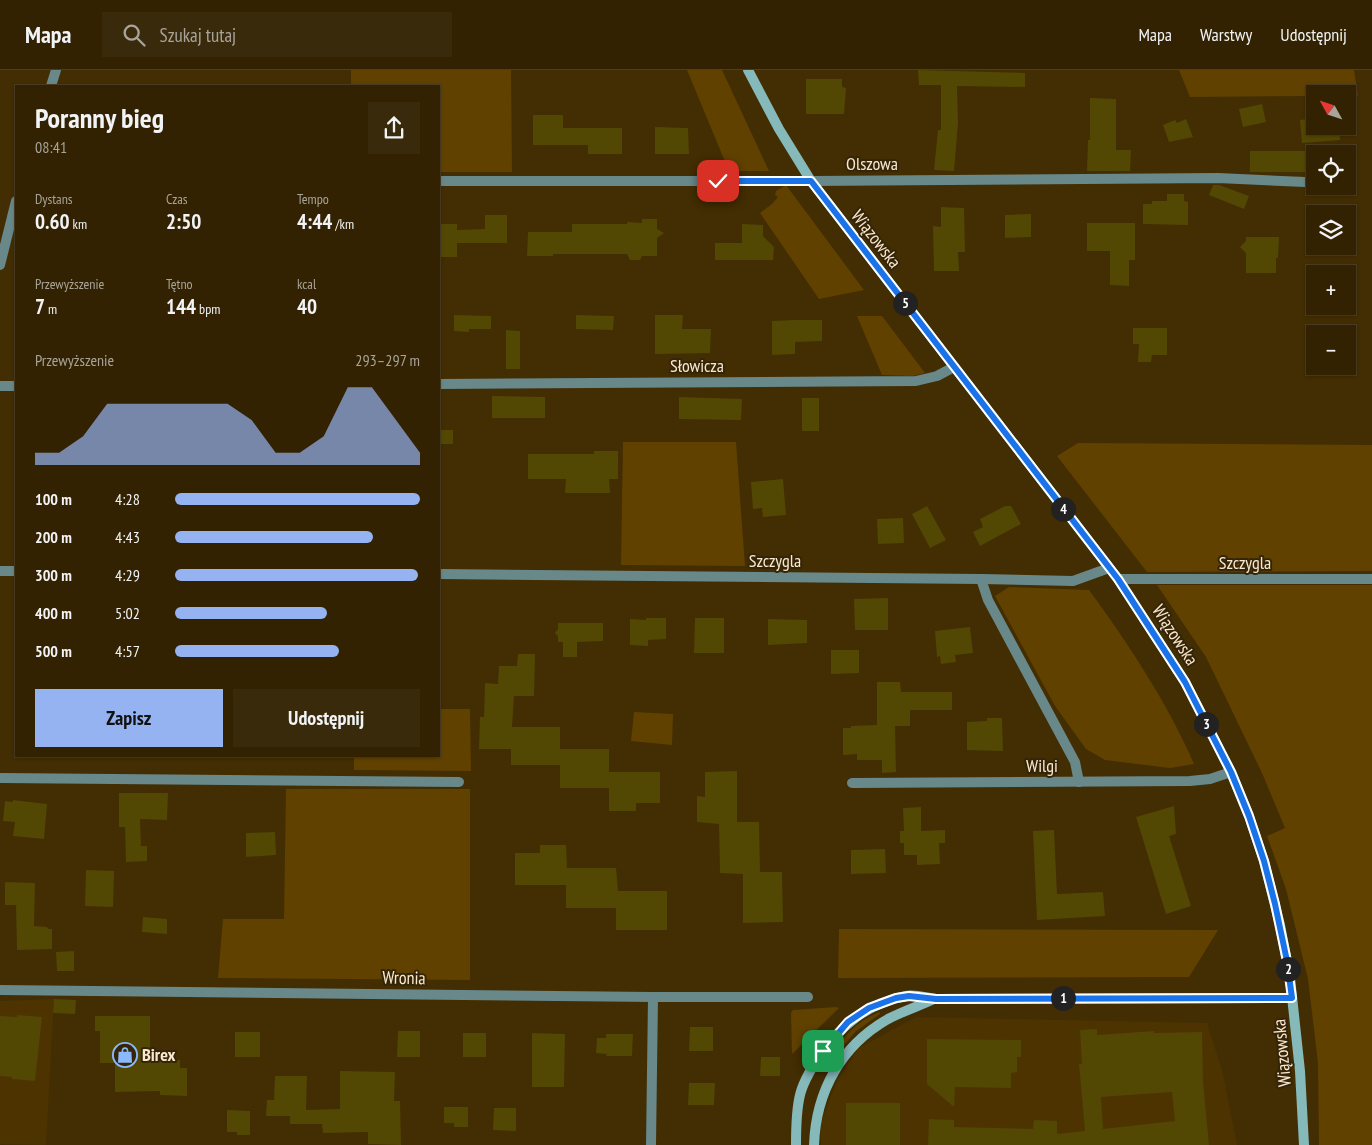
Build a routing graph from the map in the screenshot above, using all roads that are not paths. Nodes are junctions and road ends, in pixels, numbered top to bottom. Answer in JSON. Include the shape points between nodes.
{"nodes":[{"id":1,"x":56,"y":70,"type":"edge"},
{"id":2,"x":752,"y":72,"type":"edge"},
{"id":3,"x":51,"y":85,"type":"edge"},
{"id":4,"x":440,"y":181,"type":"edge"},
{"id":5,"x":811,"y":181,"type":"junction"},
{"id":6,"x":1304,"y":182,"type":"dead end"},
{"id":7,"x":15,"y":206,"type":"edge"},
{"id":8,"x":0,"y":265,"type":"edge"},
{"id":9,"x":954,"y":368,"type":"junction"},
{"id":10,"x":440,"y":384,"type":"edge"},
{"id":11,"x":0,"y":386,"type":"edge"},
{"id":12,"x":15,"y":386,"type":"edge"},
{"id":13,"x":1109,"y":568,"type":"junction"},
{"id":14,"x":0,"y":571,"type":"edge"},
{"id":15,"x":15,"y":571,"type":"edge"},
{"id":16,"x":440,"y":574,"type":"edge"},
{"id":17,"x":981,"y":579,"type":"junction"},
{"id":18,"x":1118,"y":579,"type":"junction"},
{"id":19,"x":1372,"y":579,"type":"edge"},
{"id":20,"x":1231,"y":772,"type":"junction"},
{"id":21,"x":0,"y":778,"type":"edge"},
{"id":22,"x":459,"y":782,"type":"dead end"},
{"id":23,"x":1079,"y":782,"type":"junction"},
{"id":24,"x":852,"y":783,"type":"dead end"},
{"id":25,"x":0,"y":990,"type":"edge"},
{"id":26,"x":653,"y":997,"type":"junction"},
{"id":27,"x":808,"y":997,"type":"dead end"},
{"id":28,"x":1292,"y":998,"type":"junction"},
{"id":29,"x":936,"y":999,"type":"junction"},
{"id":30,"x":651,"y":1145,"type":"edge"},
{"id":31,"x":796,"y":1145,"type":"edge"},
{"id":32,"x":814,"y":1145,"type":"edge"},
{"id":33,"x":1304,"y":1145,"type":"edge"}],
"edges":[{"from":1,"to":3,"type":"street"},
{"from":2,"to":5,"type":"main road","name":"Wiązowska","via":[[779,129]]},
{"from":4,"to":5,"type":"street","name":"Olszowa"},
{"from":5,"to":6,"type":"street","name":"Olszowa","via":[[1218,178]]},
{"from":5,"to":9,"type":"main road","name":"Wiązowska"},
{"from":7,"to":8,"type":"street"},
{"from":9,"to":10,"type":"street","name":"Słowicza","via":[[916,381]]},
{"from":9,"to":13,"type":"main road","name":"Wiązowska"},
{"from":11,"to":12,"type":"street"},
{"from":13,"to":17,"type":"street","name":"Szczygla","via":[[1073,581]]},
{"from":13,"to":18,"type":"main road","name":"Wiązowska"},
{"from":14,"to":15,"type":"street"},
{"from":16,"to":17,"type":"street","name":"Szczygla"},
{"from":17,"to":23,"type":"street","via":[[988,600],[1075,762]]},
{"from":18,"to":19,"type":"street","name":"Szczygla"},
{"from":18,"to":20,"type":"main road","name":"Wiązowska","via":[[1185,682]]},
{"from":20,"to":23,"type":"street","name":"Wilgi","via":[[1190,782]]},
{"from":20,"to":28,"type":"main road","name":"Wiązowska","via":[[1264,861],[1280,925]]},
{"from":21,"to":22,"type":"street"},
{"from":23,"to":24,"type":"street","name":"Wilgi"},
{"from":25,"to":26,"type":"street","name":"Wronia"},
{"from":26,"to":27,"type":"street","name":"Wronia"},
{"from":26,"to":30,"type":"street"},
{"from":28,"to":29,"type":"main road"},
{"from":28,"to":33,"type":"main road","name":"Wiązowska"},
{"from":29,"to":31,"type":"main road","via":[[896,998],[858,1014],[840,1030],[804,1084],[798,1108]]},
{"from":29,"to":32,"type":"main road","via":[[890,1018],[848,1051],[833,1071],[824,1091],[816,1119]]}]}
